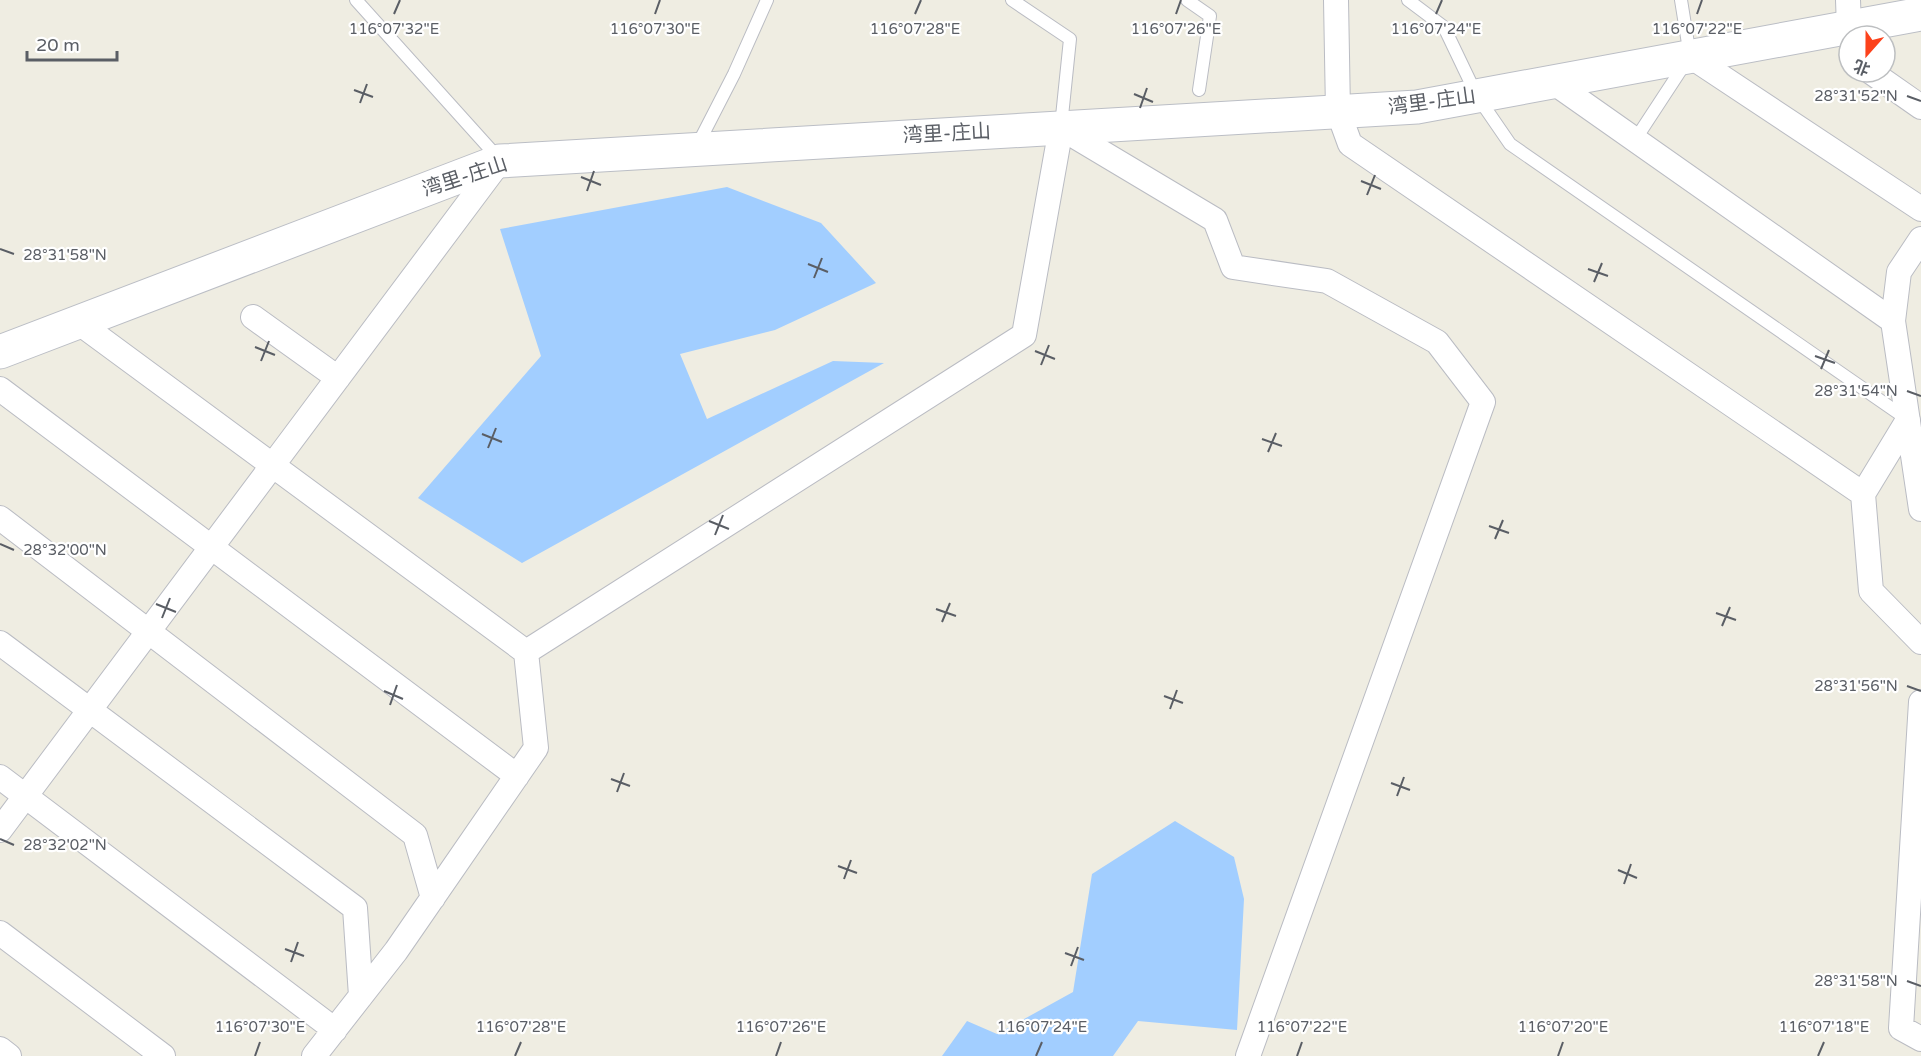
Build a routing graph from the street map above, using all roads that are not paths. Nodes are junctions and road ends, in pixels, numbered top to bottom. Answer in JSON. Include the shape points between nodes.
{"nodes":[{"id":1,"x":356,"y":0,"type":"edge"},
{"id":2,"x":767,"y":0,"type":"edge"},
{"id":3,"x":1012,"y":0,"type":"edge"},
{"id":4,"x":1187,"y":0,"type":"edge"},
{"id":5,"x":1336,"y":0,"type":"edge"},
{"id":6,"x":1408,"y":0,"type":"edge"},
{"id":7,"x":1681,"y":0,"type":"edge"},
{"id":8,"x":1921,"y":14,"type":"edge"},
{"id":9,"x":1850,"y":21,"type":"edge"},
{"id":10,"x":1690,"y":56,"type":"junction"},
{"id":11,"x":1553,"y":82,"type":"junction"},
{"id":12,"x":1888,"y":84,"type":"edge"},
{"id":13,"x":1199,"y":90,"type":"dead end"},
{"id":14,"x":1477,"y":96,"type":"junction"},
{"id":15,"x":1921,"y":107,"type":"edge"},
{"id":16,"x":1338,"y":111,"type":"junction"},
{"id":17,"x":1061,"y":128,"type":"junction"},
{"id":18,"x":1635,"y":140,"type":"junction"},
{"id":19,"x":695,"y":149,"type":"junction"},
{"id":20,"x":500,"y":161,"type":"junction"},
{"id":21,"x":1921,"y":209,"type":"edge"},
{"id":22,"x":1921,"y":239,"type":"edge"},
{"id":23,"x":253,"y":317,"type":"dead end"},
{"id":24,"x":1893,"y":321,"type":"junction"},
{"id":25,"x":78,"y":322,"type":"junction"},
{"id":26,"x":0,"y":352,"type":"edge"},
{"id":27,"x":338,"y":378,"type":"junction"},
{"id":28,"x":0,"y":389,"type":"edge"},
{"id":29,"x":1908,"y":420,"type":"junction"},
{"id":30,"x":273,"y":465,"type":"junction"},
{"id":31,"x":1863,"y":494,"type":"junction"},
{"id":32,"x":1921,"y":509,"type":"edge"},
{"id":33,"x":0,"y":518,"type":"edge"},
{"id":34,"x":211,"y":548,"type":"junction"},
{"id":35,"x":148,"y":632,"type":"junction"},
{"id":36,"x":1921,"y":642,"type":"edge"},
{"id":37,"x":0,"y":643,"type":"edge"},
{"id":38,"x":526,"y":652,"type":"junction"},
{"id":39,"x":1921,"y":702,"type":"edge"},
{"id":40,"x":89,"y":710,"type":"junction"},
{"id":41,"x":517,"y":776,"type":"junction"},
{"id":42,"x":0,"y":777,"type":"edge"},
{"id":43,"x":25,"y":796,"type":"junction"},
{"id":44,"x":1918,"y":804,"type":"edge"},
{"id":45,"x":0,"y":830,"type":"edge"},
{"id":46,"x":433,"y":898,"type":"junction"},
{"id":47,"x":1914,"y":926,"type":"edge"},
{"id":48,"x":0,"y":933,"type":"edge"},
{"id":49,"x":362,"y":996,"type":"junction"},
{"id":50,"x":335,"y":1030,"type":"junction"},
{"id":51,"x":1921,"y":1039,"type":"edge"},
{"id":52,"x":0,"y":1049,"type":"edge"},
{"id":53,"x":9,"y":1056,"type":"edge"},
{"id":54,"x":163,"y":1056,"type":"edge"},
{"id":55,"x":314,"y":1056,"type":"edge"},
{"id":56,"x":1248,"y":1056,"type":"edge"}],
"edges":[{"from":1,"to":20,"type":"lane"},
{"from":2,"to":19,"type":"lane"},
{"from":3,"to":17,"type":"lane","via":[[1070,39]]},
{"from":4,"to":13,"type":"lane","via":[[1210,16]]},
{"from":5,"to":16,"type":"street"},
{"from":6,"to":14,"type":"lane","via":[[1444,27]]},
{"from":7,"to":10,"type":"lane"},
{"from":8,"to":9,"type":"main road","name":"湾里-庄山"},
{"from":9,"to":10,"type":"main road","name":"湾里-庄山"},
{"from":10,"to":11,"type":"main road","name":"湾里-庄山"},
{"from":10,"to":18,"type":"lane"},
{"from":10,"to":21,"type":"street"},
{"from":11,"to":14,"type":"main road","name":"湾里-庄山"},
{"from":11,"to":18,"type":"street"},
{"from":12,"to":15,"type":"street"},
{"from":14,"to":16,"type":"main road","name":"湾里-庄山","via":[[1417,107]]},
{"from":14,"to":29,"type":"lane","via":[[1510,144]]},
{"from":16,"to":17,"type":"main road","name":"湾里-庄山"},
{"from":16,"to":31,"type":"street","via":[[1350,144]]},
{"from":17,"to":19,"type":"main road","name":"湾里-庄山"},
{"from":17,"to":38,"type":"street","via":[[1024,335]]},
{"from":17,"to":56,"type":"street","via":[[1215,220],[1233,267],[1328,281],[1437,342],[1483,402]]},
{"from":18,"to":24,"type":"street"},
{"from":19,"to":20,"type":"main road","name":"湾里-庄山"},
{"from":20,"to":25,"type":"main road","name":"湾里-庄山"},
{"from":20,"to":27,"type":"street"},
{"from":22,"to":24,"type":"street","via":[[1899,272]]},
{"from":23,"to":27,"type":"street"},
{"from":24,"to":29,"type":"street"},
{"from":25,"to":26,"type":"main road","name":"湾里-庄山"},
{"from":25,"to":30,"type":"street"},
{"from":27,"to":30,"type":"street"},
{"from":28,"to":34,"type":"street"},
{"from":29,"to":31,"type":"street"},
{"from":29,"to":32,"type":"street"},
{"from":30,"to":34,"type":"street"},
{"from":30,"to":38,"type":"street"},
{"from":31,"to":36,"type":"street","via":[[1871,591]]},
{"from":33,"to":35,"type":"street"},
{"from":34,"to":35,"type":"street"},
{"from":34,"to":41,"type":"street"},
{"from":35,"to":40,"type":"street"},
{"from":35,"to":46,"type":"street","via":[[415,835]]},
{"from":37,"to":40,"type":"street"},
{"from":38,"to":41,"type":"street","via":[[536,748]]},
{"from":39,"to":44,"type":"street"},
{"from":40,"to":43,"type":"street"},
{"from":40,"to":49,"type":"street","via":[[355,908]]},
{"from":41,"to":46,"type":"street"},
{"from":42,"to":43,"type":"street"},
{"from":43,"to":45,"type":"street"},
{"from":43,"to":50,"type":"street"},
{"from":44,"to":47,"type":"street"},
{"from":46,"to":49,"type":"street"},
{"from":47,"to":51,"type":"street","via":[[1901,1028]]},
{"from":48,"to":54,"type":"street"},
{"from":49,"to":50,"type":"street"},
{"from":50,"to":55,"type":"street"},
{"from":52,"to":53,"type":"street"}]}
